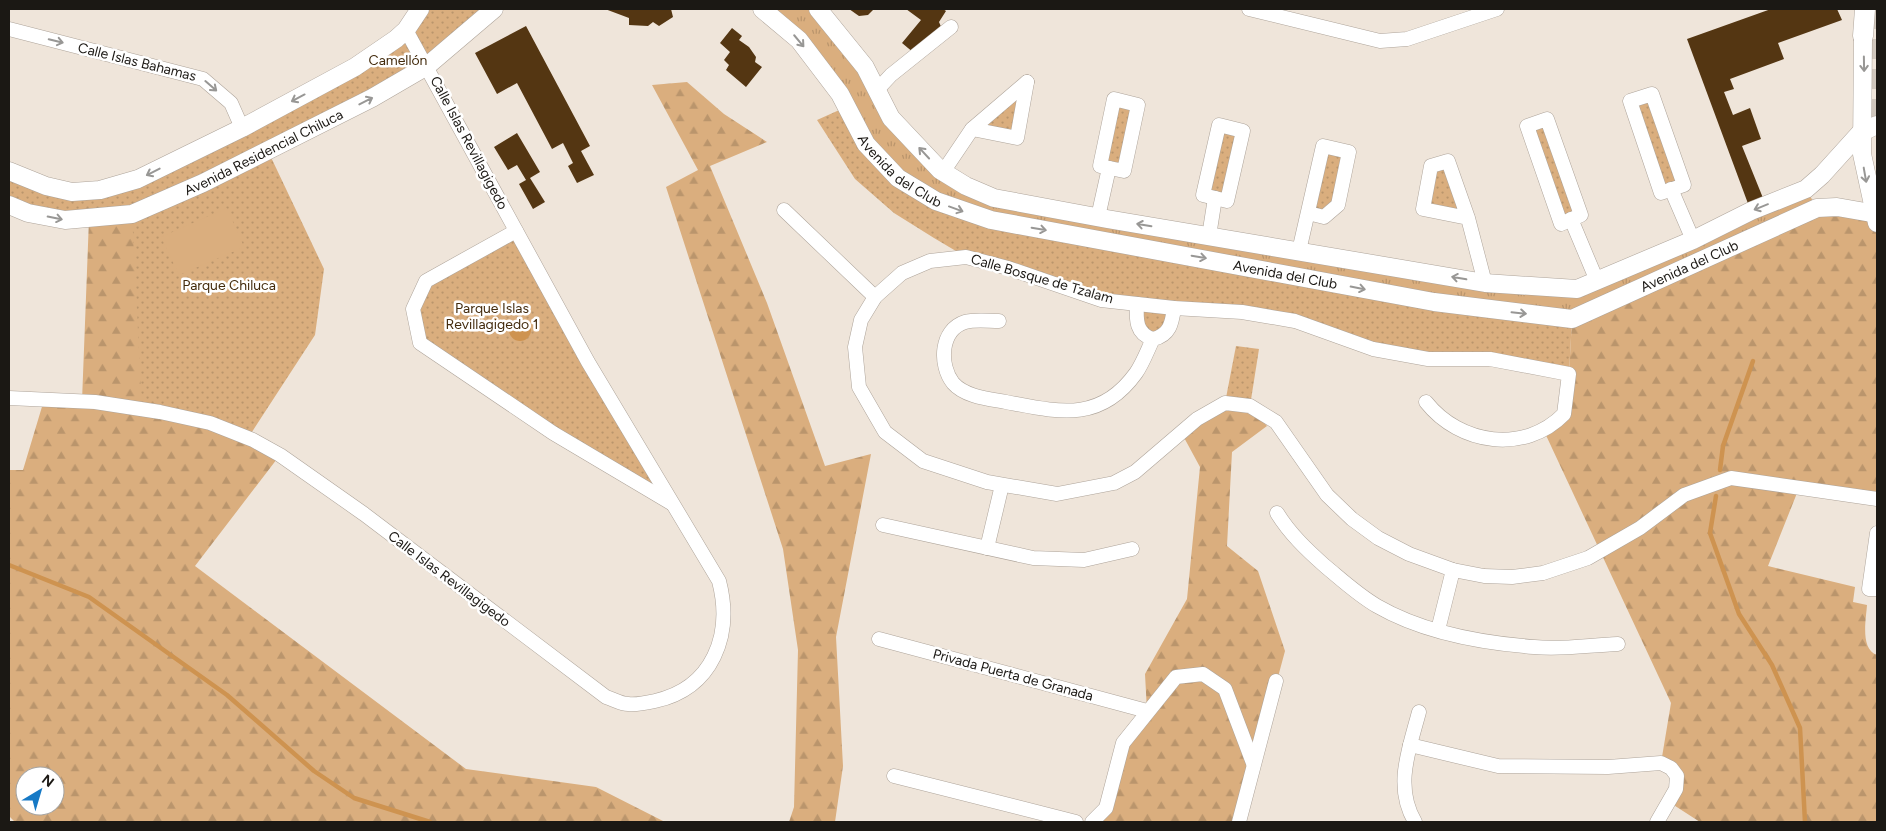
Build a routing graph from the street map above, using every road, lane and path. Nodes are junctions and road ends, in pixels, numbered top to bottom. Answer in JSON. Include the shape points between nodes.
{"nodes":[{"id":1,"x":420,"y":9,"type":"edge"},
{"id":2,"x":494,"y":9,"type":"edge"},
{"id":3,"x":762,"y":9,"type":"edge"},
{"id":4,"x":818,"y":9,"type":"edge"},
{"id":5,"x":1249,"y":9,"type":"edge"},
{"id":6,"x":1497,"y":9,"type":"edge"},
{"id":7,"x":1865,"y":9,"type":"edge"},
{"id":8,"x":951,"y":27,"type":"dead end"},
{"id":9,"x":9,"y":29,"type":"edge"},
{"id":10,"x":406,"y":30,"type":"junction"},
{"id":11,"x":1863,"y":36,"type":"joint"},
{"id":12,"x":427,"y":66,"type":"junction"},
{"id":13,"x":877,"y":90,"type":"junction"},
{"id":14,"x":1871,"y":97,"type":"edge"},
{"id":15,"x":1877,"y":125,"type":"edge"},
{"id":16,"x":242,"y":128,"type":"junction"},
{"id":17,"x":972,"y":129,"type":"junction"},
{"id":18,"x":1860,"y":133,"type":"junction"},
{"id":19,"x":1109,"y":168,"type":"junction"},
{"id":20,"x":9,"y":171,"type":"edge"},
{"id":21,"x":943,"y":172,"type":"junction"},
{"id":22,"x":1671,"y":189,"type":"junction"},
{"id":23,"x":994,"y":198,"type":"junction"},
{"id":24,"x":1215,"y":198,"type":"junction"},
{"id":25,"x":9,"y":205,"type":"edge"},
{"id":26,"x":784,"y":210,"type":"dead end"},
{"id":27,"x":1308,"y":213,"type":"junction"},
{"id":28,"x":1098,"y":217,"type":"junction"},
{"id":29,"x":1876,"y":217,"type":"edge"},
{"id":30,"x":1468,"y":218,"type":"dead end"},
{"id":31,"x":1572,"y":219,"type":"junction"},
{"id":32,"x":990,"y":220,"type":"junction"},
{"id":33,"x":516,"y":231,"type":"junction"},
{"id":34,"x":1209,"y":236,"type":"junction"},
{"id":35,"x":1693,"y":240,"type":"junction"},
{"id":36,"x":1253,"y":244,"type":"junction"},
{"id":37,"x":1299,"y":252,"type":"junction"},
{"id":38,"x":1250,"y":267,"type":"junction"},
{"id":39,"x":1597,"y":281,"type":"junction"},
{"id":40,"x":1486,"y":283,"type":"junction"},
{"id":41,"x":875,"y":297,"type":"junction"},
{"id":42,"x":1137,"y":304,"type":"junction"},
{"id":43,"x":1174,"y":308,"type":"junction"},
{"id":44,"x":999,"y":321,"type":"dead end"},
{"id":45,"x":1153,"y":339,"type":"junction"},
{"id":46,"x":9,"y":398,"type":"edge"},
{"id":47,"x":1426,"y":402,"type":"dead end"},
{"id":48,"x":1002,"y":485,"type":"junction"},
{"id":49,"x":1877,"y":499,"type":"edge"},
{"id":50,"x":673,"y":504,"type":"junction"},
{"id":51,"x":1277,"y":513,"type":"dead end"},
{"id":52,"x":884,"y":525,"type":"dead end"},
{"id":53,"x":1877,"y":533,"type":"edge"},
{"id":54,"x":987,"y":548,"type":"junction"},
{"id":55,"x":1132,"y":548,"type":"dead end"},
{"id":56,"x":1453,"y":570,"type":"junction"},
{"id":57,"x":1877,"y":589,"type":"edge"},
{"id":58,"x":1438,"y":630,"type":"junction"},
{"id":59,"x":879,"y":639,"type":"dead end"},
{"id":60,"x":1618,"y":644,"type":"dead end"},
{"id":61,"x":1276,"y":681,"type":"dead end"},
{"id":62,"x":1147,"y":711,"type":"junction"},
{"id":63,"x":1419,"y":712,"type":"dead end"},
{"id":64,"x":1410,"y":745,"type":"junction"},
{"id":65,"x":1253,"y":763,"type":"junction"},
{"id":66,"x":894,"y":776,"type":"dead end"},
{"id":67,"x":1076,"y":822,"type":"edge"},
{"id":68,"x":1092,"y":822,"type":"edge"},
{"id":69,"x":1239,"y":822,"type":"edge"},
{"id":70,"x":1415,"y":822,"type":"edge"},
{"id":71,"x":1656,"y":822,"type":"edge"}],
"edges":[{"from":1,"to":10,"type":"street"},
{"from":2,"to":12,"type":"street","name":"Avenida Residencial Chiluca"},
{"from":3,"to":32,"type":"street","name":"Avenida del Club","one_way":true,"via":[[799,40],[840,94],[866,144],[898,178],[936,201]]},
{"from":4,"to":13,"type":"street","name":"Avenida del Club","via":[[865,67]]},
{"from":5,"to":6,"type":"street","via":[[1380,41],[1407,38]]},
{"from":7,"to":11,"type":"main road"},
{"from":8,"to":13,"type":"street"},
{"from":9,"to":16,"type":"street","name":"Calle Islas Bahamas","one_way":true,"via":[[203,79],[231,103]]},
{"from":10,"to":12,"type":"street","name":"Calle Islas Revillagigedo"},
{"from":10,"to":16,"type":"street","one_way":true,"via":[[355,67]]},
{"from":11,"to":14,"type":"street","one_way":true},
{"from":25,"to":12,"type":"street","name":"Avenida Residencial Chiluca","one_way":true,"via":[[28,213],[65,220],[132,214],[203,183],[372,98]]},
{"from":12,"to":33,"type":"street","name":"Calle Islas Revillagigedo"},
{"from":21,"to":13,"type":"street","name":"Avenida del Club","one_way":true,"via":[[891,118]]},
{"from":14,"to":18,"type":"street"},
{"from":15,"to":18,"type":"street","name":"Avenida del Club"},
{"from":16,"to":20,"type":"street","one_way":true,"via":[[138,179],[100,190],[72,192],[46,186]]},
{"from":17,"to":17,"type":"street","via":[[1000,105],[1027,82],[1017,138]]},
{"from":17,"to":21,"type":"street"},
{"from":18,"to":29,"type":"street","one_way":true,"via":[[1866,180]]},
{"from":18,"to":35,"type":"street","name":"Avenida del Club","one_way":true,"via":[[1806,189],[1750,211]]},
{"from":19,"to":19,"type":"street","via":[[1124,171],[1138,105],[1114,99],[1100,166]]},
{"from":19,"to":28,"type":"street"},
{"from":21,"to":23,"type":"street","name":"Avenida del Club"},
{"from":22,"to":22,"type":"street","via":[[1684,185],[1652,94],[1630,102],[1661,192]]},
{"from":22,"to":35,"type":"street"},
{"from":23,"to":28,"type":"street","name":"Avenida del Club"},
{"from":23,"to":32,"type":"street"},
{"from":24,"to":24,"type":"street","via":[[1227,201],[1242,131],[1219,126],[1203,195]]},
{"from":24,"to":34,"type":"street"},
{"from":26,"to":41,"type":"street"},
{"from":27,"to":27,"type":"street","via":[[1322,146],[1349,152],[1338,206],[1324,217]]},
{"from":27,"to":37,"type":"street"},
{"from":34,"to":28,"type":"street","name":"Avenida del Club","one_way":true},
{"from":38,"to":29,"type":"street","name":"Avenida del Club","one_way":true,"via":[[1434,302],[1572,320],[1817,208],[1837,206]]},
{"from":30,"to":40,"type":"street"},
{"from":31,"to":31,"type":"street","via":[[1581,215],[1547,119],[1527,126],[1561,224]]},
{"from":31,"to":39,"type":"street"},
{"from":32,"to":38,"type":"street","name":"Avenida del Club","one_way":true},
{"from":33,"to":50,"type":"street","name":"Calle Islas Revillagigedo","via":[[588,362]]},
{"from":33,"to":50,"type":"street","name":"Calle Islas Revillagigedo","via":[[426,281],[413,309],[420,343],[553,433]]},
{"from":34,"to":36,"type":"street","name":"Avenida del Club"},
{"from":35,"to":39,"type":"street","name":"Avenida del Club"},
{"from":36,"to":37,"type":"street","name":"Avenida del Club"},
{"from":36,"to":38,"type":"street"},
{"from":40,"to":37,"type":"street","name":"Avenida del Club","one_way":true},
{"from":39,"to":40,"type":"street","name":"Avenida del Club","via":[[1577,289]]},
{"from":41,"to":42,"type":"street","name":"Calle Bosque de Tzalam","via":[[902,273],[930,261],[966,257],[1101,300]]},
{"from":41,"to":48,"type":"street","name":"Calle Bosque de Tzalam","via":[[862,320],[854,347],[859,386],[885,432],[923,460]]},
{"from":42,"to":43,"type":"street","name":"Calle Bosque de Tzalam"},
{"from":42,"to":45,"type":"street","via":[[1136,320],[1140,330]]},
{"from":43,"to":45,"type":"street","via":[[1172,325],[1163,335]]},
{"from":43,"to":47,"type":"street","name":"Calle Bosque de Tzalam","via":[[1242,312],[1295,321],[1373,349],[1428,360],[1490,359],[1569,374],[1564,414],[1544,431],[1528,437],[1493,439],[1463,431],[1440,417]]},
{"from":44,"to":45,"type":"street","via":[[966,322],[950,333],[946,340],[944,363],[953,383],[970,394],[1063,412],[1099,406],[1109,400],[1136,373]]},
{"from":46,"to":50,"type":"street","name":"Calle Islas Revillagigedo","via":[[95,402],[160,412],[210,423],[253,440],[364,514],[606,697],[627,704],[666,698],[685,690],[698,680],[722,637],[723,596],[719,581]]},
{"from":48,"to":54,"type":"street"},
{"from":48,"to":56,"type":"street","name":"Calle Bosque de Tzalam","via":[[1057,494],[1114,483],[1135,472],[1197,419],[1225,403],[1250,406],[1276,422],[1328,495],[1352,519],[1408,554]]},
{"from":49,"to":56,"type":"street","name":"Calle Bosque de Tzalam","via":[[1731,478],[1684,495],[1600,553],[1559,569],[1512,577]]},
{"from":51,"to":58,"type":"street","via":[[1287,529],[1312,554],[1361,596],[1392,613]]},
{"from":52,"to":54,"type":"street"},
{"from":53,"to":57,"type":"street","via":[[1869,589]]},
{"from":54,"to":55,"type":"street","via":[[1033,558],[1084,560]]},
{"from":56,"to":58,"type":"street"},
{"from":58,"to":60,"type":"street","via":[[1536,647]]},
{"from":59,"to":62,"type":"street","name":"Privada Puerta de Granada"},
{"from":61,"to":65,"type":"street"},
{"from":62,"to":65,"type":"street","via":[[1176,677],[1203,674],[1224,689]]},
{"from":62,"to":68,"type":"street","via":[[1123,743],[1106,808]]},
{"from":63,"to":64,"type":"street"},
{"from":64,"to":70,"type":"street","via":[[1403,782],[1405,798]]},
{"from":64,"to":71,"type":"street","via":[[1498,766],[1600,767],[1661,763],[1677,776],[1676,789]]},
{"from":65,"to":69,"type":"street"},
{"from":66,"to":67,"type":"street"}]}
